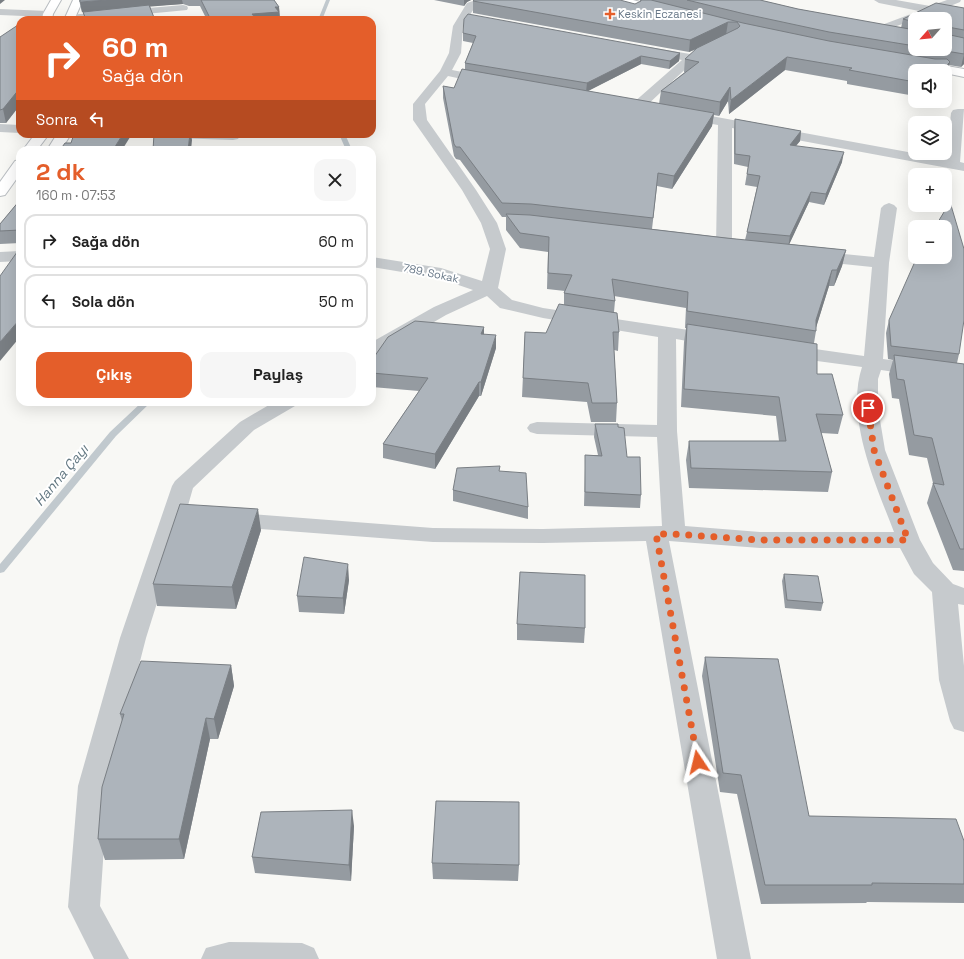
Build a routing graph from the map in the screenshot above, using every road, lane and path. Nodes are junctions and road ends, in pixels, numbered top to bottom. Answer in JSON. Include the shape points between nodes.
{"nodes":[{"id":1,"x":56,"y":0,"type":"edge"},
{"id":2,"x":78,"y":0,"type":"edge"},
{"id":3,"x":487,"y":0,"type":"edge"},
{"id":4,"x":880,"y":0,"type":"edge"},
{"id":5,"x":956,"y":0,"type":"edge"},
{"id":6,"x":618,"y":3,"type":"edge"},
{"id":7,"x":186,"y":4,"type":"edge"},
{"id":8,"x":931,"y":10,"type":"junction"},
{"id":9,"x":0,"y":12,"type":"edge"},
{"id":10,"x":38,"y":16,"type":"edge"},
{"id":11,"x":48,"y":16,"type":"edge"},
{"id":12,"x":70,"y":16,"type":"edge"},
{"id":13,"x":92,"y":16,"type":"edge"},
{"id":14,"x":189,"y":16,"type":"edge"},
{"id":15,"x":964,"y":16,"type":"edge"},
{"id":16,"x":670,"y":17,"type":"edge"},
{"id":17,"x":895,"y":35,"type":"edge"},
{"id":18,"x":636,"y":48,"type":"edge"},
{"id":19,"x":711,"y":48,"type":"edge"},
{"id":20,"x":691,"y":58,"type":"junction"},
{"id":21,"x":445,"y":72,"type":"junction"},
{"id":22,"x":952,"y":72,"type":"edge"},
{"id":23,"x":964,"y":73,"type":"edge"},
{"id":24,"x":952,"y":78,"type":"edge"},
{"id":25,"x":964,"y":80,"type":"edge"},
{"id":26,"x":500,"y":83,"type":"edge"},
{"id":27,"x":622,"y":104,"type":"edge"},
{"id":28,"x":638,"y":106,"type":"junction"},
{"id":29,"x":652,"y":109,"type":"edge"},
{"id":30,"x":674,"y":113,"type":"edge"},
{"id":31,"x":964,"y":113,"type":"edge"},
{"id":32,"x":725,"y":122,"type":"junction"},
{"id":33,"x":0,"y":128,"type":"edge"},
{"id":34,"x":16,"y":129,"type":"edge"},
{"id":35,"x":214,"y":138,"type":"edge"},
{"id":36,"x":233,"y":140,"type":"edge"},
{"id":37,"x":958,"y":166,"type":"edge"},
{"id":38,"x":16,"y":170,"type":"edge"},
{"id":39,"x":0,"y":192,"type":"edge"},
{"id":40,"x":890,"y":208,"type":"dead end"},
{"id":41,"x":724,"y":247,"type":"edge"},
{"id":42,"x":799,"y":255,"type":"edge"},
{"id":43,"x":16,"y":256,"type":"edge"},
{"id":44,"x":0,"y":257,"type":"edge"},
{"id":45,"x":376,"y":263,"type":"edge"},
{"id":46,"x":881,"y":263,"type":"junction"},
{"id":47,"x":489,"y":289,"type":"junction"},
{"id":48,"x":667,"y":332,"type":"junction"},
{"id":49,"x":735,"y":343,"type":"edge"},
{"id":50,"x":376,"y":348,"type":"edge"},
{"id":51,"x":774,"y":349,"type":"edge"},
{"id":52,"x":873,"y":364,"type":"junction"},
{"id":53,"x":964,"y":376,"type":"edge"},
{"id":54,"x":281,"y":406,"type":"edge"},
{"id":55,"x":537,"y":428,"type":"dead end"},
{"id":56,"x":667,"y":431,"type":"junction"},
{"id":57,"x":173,"y":515,"type":"junction"},
{"id":58,"x":665,"y":534,"type":"junction"},
{"id":59,"x":908,"y":540,"type":"junction"},
{"id":60,"x":954,"y":594,"type":"edge"},
{"id":61,"x":964,"y":721,"type":"edge"},
{"id":62,"x":112,"y":959,"type":"edge"},
{"id":63,"x":218,"y":959,"type":"edge"},
{"id":64,"x":302,"y":959,"type":"edge"},
{"id":65,"x":734,"y":959,"type":"edge"}],
"edges":[{"from":1,"to":11,"type":"main road"},
{"from":2,"to":12,"type":"main road"},
{"from":3,"to":21,"type":"street","via":[[471,5],[469,16],[458,26],[455,53]]},
{"from":4,"to":8,"type":"street"},
{"from":5,"to":8,"type":"street"},
{"from":6,"to":16,"type":"main road"},
{"from":7,"to":13,"type":"street"},
{"from":7,"to":14,"type":"street"},
{"from":8,"to":15,"type":"street"},
{"from":8,"to":17,"type":"street","via":[[871,31]]},
{"from":9,"to":10,"type":"street"},
{"from":18,"to":20,"type":"street"},
{"from":19,"to":20,"type":"street"},
{"from":20,"to":28,"type":"street"},
{"from":21,"to":26,"type":"street"},
{"from":21,"to":47,"type":"street","via":[[420,104],[420,120],[469,190],[496,223],[498,249]]},
{"from":22,"to":23,"type":"main road"},
{"from":24,"to":25,"type":"main road"},
{"from":27,"to":28,"type":"street"},
{"from":28,"to":29,"type":"street"},
{"from":30,"to":32,"type":"street"},
{"from":31,"to":37,"type":"street","via":[[958,113]]},
{"from":32,"to":37,"type":"street"},
{"from":32,"to":41,"type":"street"},
{"from":33,"to":34,"type":"street"},
{"from":35,"to":36,"type":"street"},
{"from":38,"to":39,"type":"main road"},
{"from":40,"to":46,"type":"street"},
{"from":42,"to":46,"type":"street"},
{"from":43,"to":44,"type":"street"},
{"from":45,"to":47,"type":"street","name":"789. Sokak","via":[[441,273]]},
{"from":46,"to":52,"type":"street"},
{"from":47,"to":48,"type":"street","via":[[506,304],[514,306],[543,313]]},
{"from":47,"to":50,"type":"street","via":[[440,310]]},
{"from":48,"to":49,"type":"street"},
{"from":48,"to":56,"type":"street"},
{"from":51,"to":52,"type":"street"},
{"from":52,"to":53,"type":"street"},
{"from":52,"to":59,"type":"street","via":[[868,379],[868,408],[874,450]]},
{"from":54,"to":57,"type":"street","via":[[247,426],[183,486]]},
{"from":55,"to":56,"type":"street"},
{"from":56,"to":58,"type":"street"},
{"from":57,"to":58,"type":"street","via":[[433,535]]},
{"from":57,"to":62,"type":"street","via":[[134,638],[93,786],[84,907]]},
{"from":58,"to":59,"type":"street","via":[[760,540]]},
{"from":58,"to":65,"type":"street"},
{"from":59,"to":60,"type":"street","via":[[923,568]]},
{"from":60,"to":61,"type":"street","via":[[952,680]]},
{"from":63,"to":64,"type":"street"}]}
